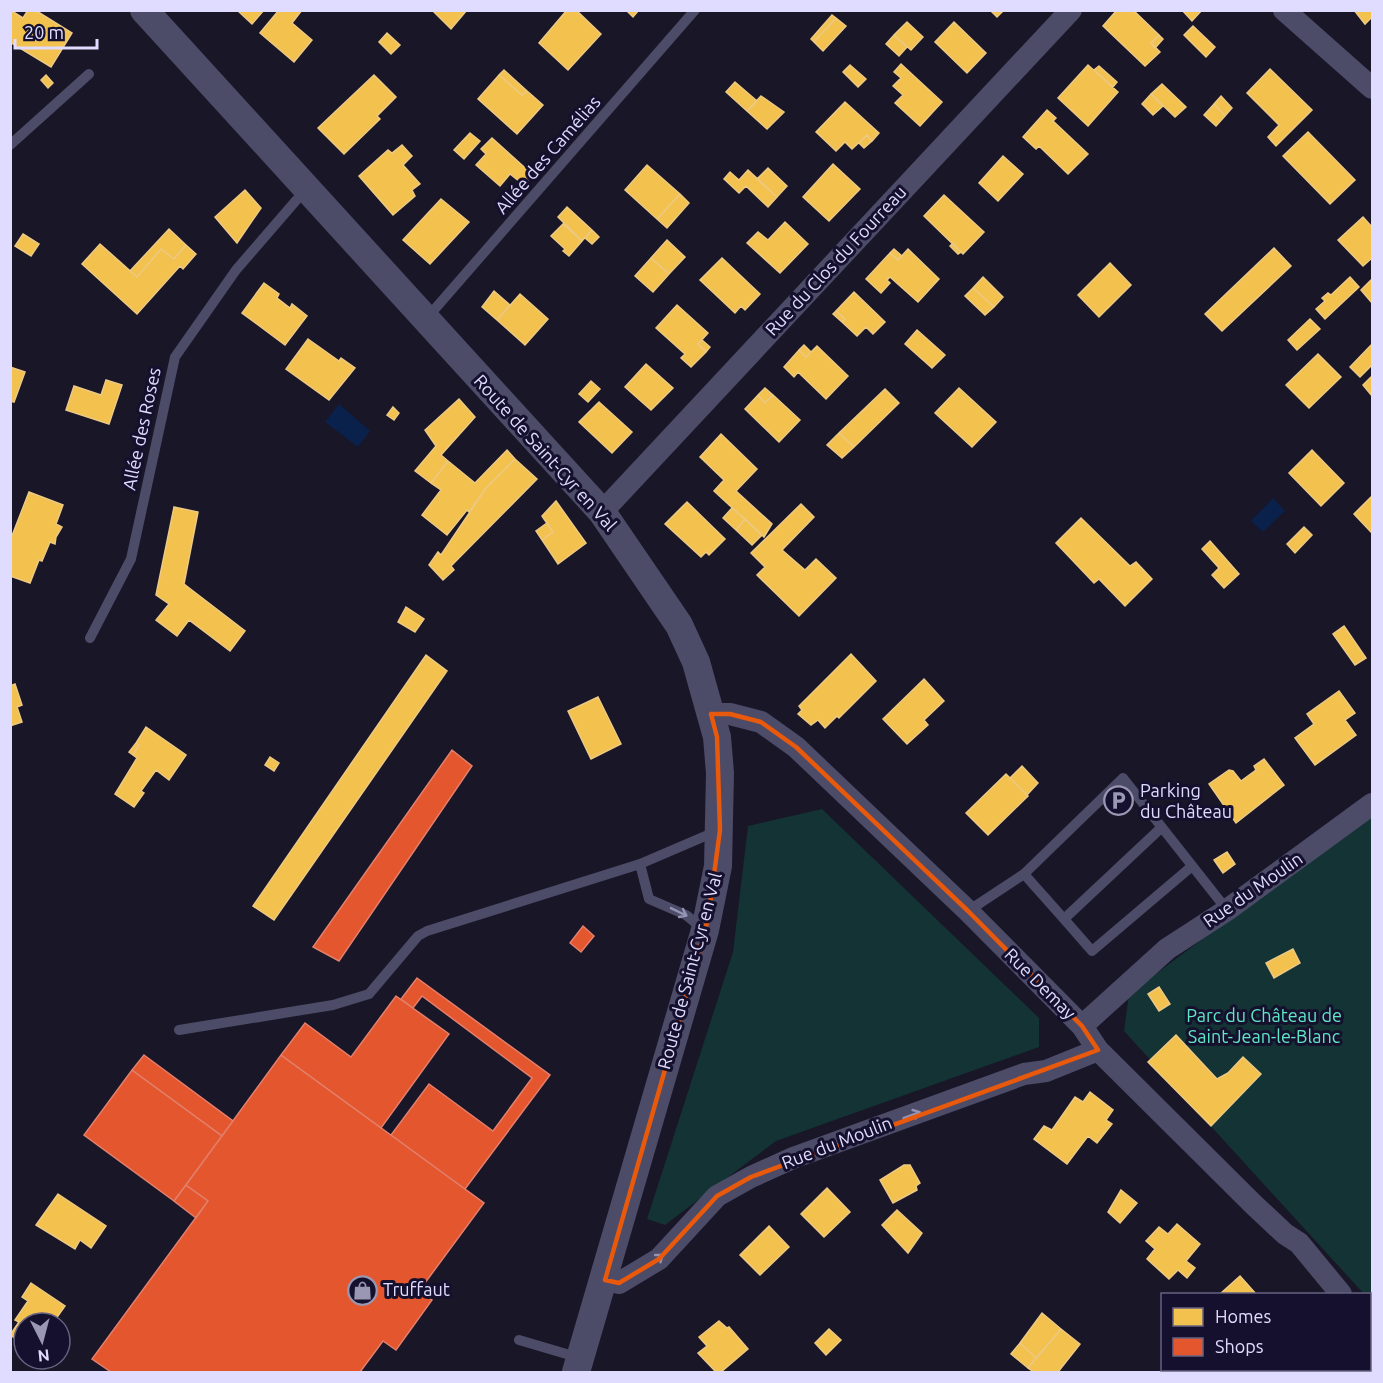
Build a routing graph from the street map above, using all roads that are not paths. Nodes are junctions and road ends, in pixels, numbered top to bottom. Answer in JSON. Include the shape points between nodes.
{"nodes":[{"id":1,"x":695,"y":10,"type":"edge"},
{"id":2,"x":1071,"y":10,"type":"edge"},
{"id":3,"x":1284,"y":10,"type":"edge"},
{"id":4,"x":153,"y":14,"type":"edge"},
{"id":5,"x":89,"y":74,"type":"dead end"},
{"id":6,"x":1372,"y":88,"type":"edge"},
{"id":7,"x":10,"y":145,"type":"edge"},
{"id":8,"x":306,"y":189,"type":"junction"},
{"id":9,"x":426,"y":320,"type":"junction"},
{"id":10,"x":602,"y":512,"type":"junction"},
{"id":11,"x":90,"y":638,"type":"dead end"},
{"id":12,"x":711,"y":714,"type":"junction"},
{"id":13,"x":1372,"y":804,"type":"edge"},
{"id":14,"x":1161,"y":828,"type":"junction"},
{"id":15,"x":720,"y":830,"type":"junction"},
{"id":16,"x":640,"y":864,"type":"junction"},
{"id":17,"x":1191,"y":867,"type":"junction"},
{"id":18,"x":1024,"y":874,"type":"junction"},
{"id":19,"x":1227,"y":910,"type":"junction"},
{"id":20,"x":968,"y":911,"type":"junction"},
{"id":21,"x":1064,"y":919,"type":"junction"},
{"id":22,"x":705,"y":930,"type":"junction"},
{"id":23,"x":1082,"y":1026,"type":"junction"},
{"id":24,"x":179,"y":1030,"type":"dead end"},
{"id":25,"x":1098,"y":1050,"type":"junction"},
{"id":26,"x":605,"y":1280,"type":"junction"},
{"id":27,"x":1340,"y":1293,"type":"edge"},
{"id":28,"x":519,"y":1340,"type":"dead end"},
{"id":29,"x":578,"y":1365,"type":"edge"}],
"edges":[{"from":1,"to":9,"type":"lane","name":"Allée des Camélias"},
{"from":2,"to":10,"type":"street","name":"Rue du Clos du Fourreau"},
{"from":3,"to":6,"type":"street"},
{"from":4,"to":8,"type":"street","name":"Route de Saint-Cyr en Val"},
{"from":5,"to":7,"type":"lane"},
{"from":8,"to":9,"type":"street","name":"Route de Saint-Cyr en Val"},
{"from":8,"to":11,"type":"lane","name":"Allée des Roses","via":[[236,270],[175,357],[131,560]]},
{"from":9,"to":10,"type":"street","name":"Route de Saint-Cyr en Val"},
{"from":10,"to":12,"type":"street","name":"Route de Saint-Cyr en Val","via":[[679,625],[696,662]]},
{"from":12,"to":15,"type":"street","name":"Route de Saint-Cyr en Val","via":[[718,746]]},
{"from":12,"to":20,"type":"street","name":"Rue Demay","via":[[730,714],[761,722],[796,747]]},
{"from":13,"to":19,"type":"street","name":"Rue du Moulin"},
{"from":14,"to":17,"type":"lane"},
{"from":14,"to":18,"type":"lane","via":[[1123,778]]},
{"from":14,"to":21,"type":"lane"},
{"from":15,"to":16,"type":"lane"},
{"from":15,"to":22,"type":"street","name":"Route de Saint-Cyr en Val","via":[[718,866]]},
{"from":16,"to":22,"type":"lane","one_way":true,"via":[[649,899],[686,915]]},
{"from":16,"to":24,"type":"lane","via":[[427,931],[418,936],[369,994],[333,1005]]},
{"from":17,"to":19,"type":"lane"},
{"from":17,"to":21,"type":"lane","via":[[1092,951]]},
{"from":18,"to":20,"type":"lane"},
{"from":18,"to":21,"type":"lane"},
{"from":19,"to":23,"type":"street","name":"Rue du Moulin","via":[[1167,949]]},
{"from":20,"to":23,"type":"street","name":"Rue Demay"},
{"from":22,"to":26,"type":"street","name":"Route de Saint-Cyr en Val"},
{"from":23,"to":25,"type":"street","name":"Rue Demay"},
{"from":26,"to":25,"type":"street","name":"Rue du Moulin","one_way":true,"via":[[618,1283],[659,1259],[717,1196],[751,1177],[793,1158]]},
{"from":25,"to":27,"type":"street","name":"Rue Demay","via":[[1253,1204],[1299,1243]]},
{"from":26,"to":29,"type":"street","name":"Route de Saint-Cyr en Val"},
{"from":28,"to":29,"type":"lane"}]}
